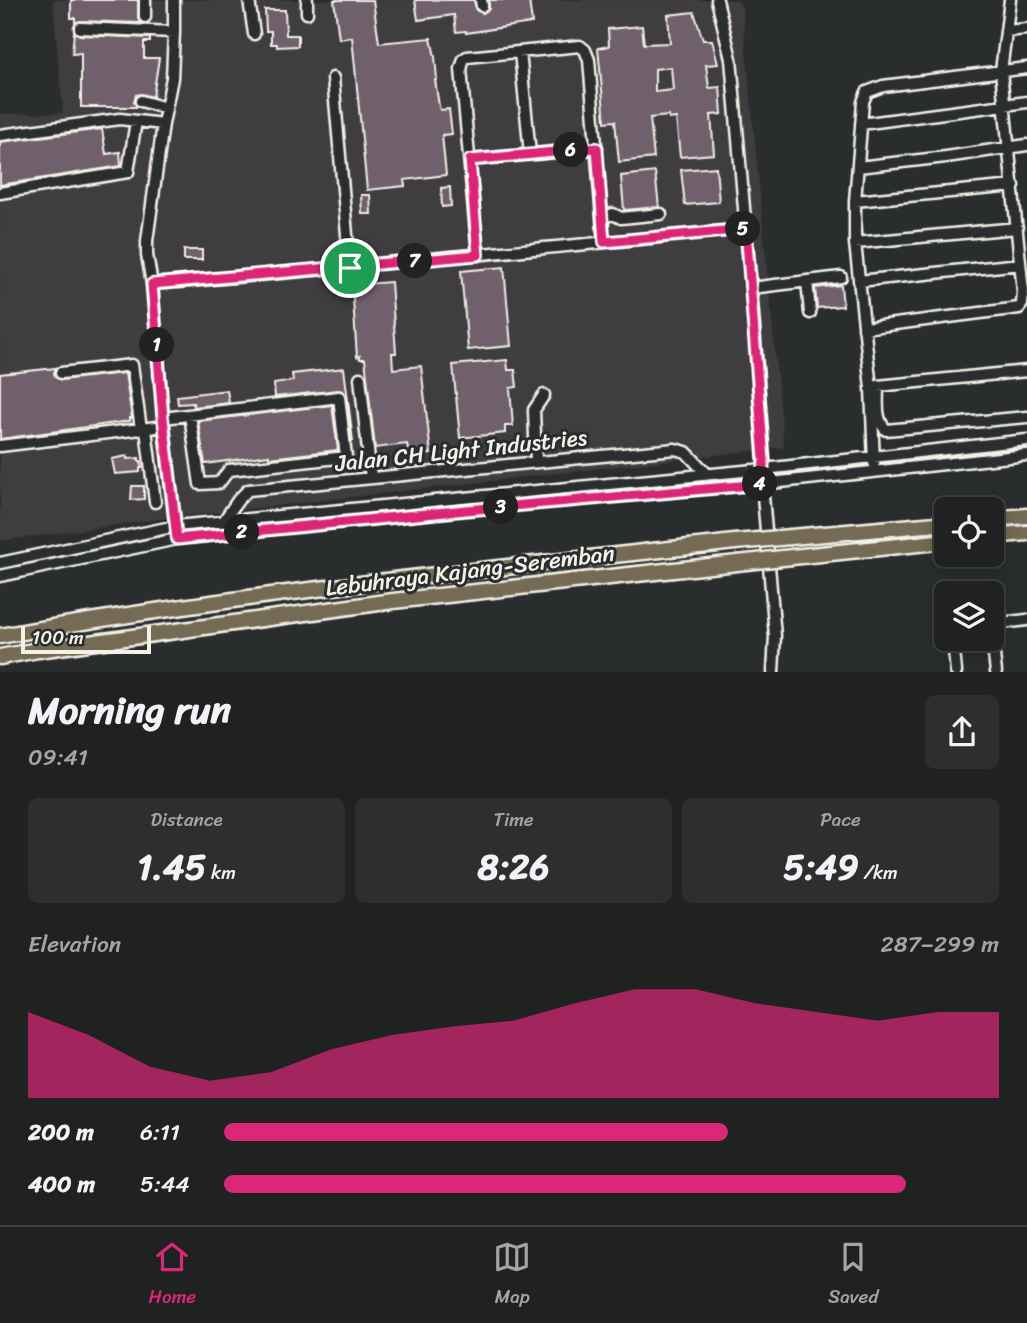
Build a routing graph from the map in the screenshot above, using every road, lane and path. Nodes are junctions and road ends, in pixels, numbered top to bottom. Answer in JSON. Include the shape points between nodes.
{"nodes":[{"id":1,"x":145,"y":0,"type":"edge"},
{"id":2,"x":174,"y":0,"type":"edge"},
{"id":3,"x":250,"y":0,"type":"edge"},
{"id":4,"x":307,"y":0,"type":"edge"},
{"id":5,"x":717,"y":0,"type":"edge"},
{"id":6,"x":1010,"y":0,"type":"edge"},
{"id":7,"x":307,"y":13,"type":"dead end"},
{"id":8,"x":145,"y":17,"type":"dead end"},
{"id":9,"x":80,"y":27,"type":"dead end"},
{"id":10,"x":1027,"y":29,"type":"edge"},
{"id":11,"x":1006,"y":31,"type":"junction"},
{"id":12,"x":174,"y":32,"type":"junction"},
{"id":13,"x":254,"y":34,"type":"dead end"},
{"id":14,"x":520,"y":52,"type":"junction"},
{"id":15,"x":1027,"y":68,"type":"edge"},
{"id":16,"x":1001,"y":71,"type":"junction"},
{"id":17,"x":333,"y":78,"type":"dead end"},
{"id":18,"x":141,"y":101,"type":"dead end"},
{"id":19,"x":1027,"y":102,"type":"edge"},
{"id":20,"x":1004,"y":104,"type":"junction"},
{"id":21,"x":166,"y":108,"type":"junction"},
{"id":22,"x":136,"y":121,"type":"junction"},
{"id":23,"x":163,"y":124,"type":"junction"},
{"id":24,"x":861,"y":124,"type":"junction"},
{"id":25,"x":0,"y":135,"type":"edge"},
{"id":26,"x":1027,"y":145,"type":"edge"},
{"id":27,"x":1009,"y":147,"type":"junction"},
{"id":28,"x":597,"y":148,"type":"junction"},
{"id":29,"x":530,"y":154,"type":"junction"},
{"id":30,"x":470,"y":160,"type":"junction"},
{"id":31,"x":858,"y":167,"type":"junction"},
{"id":32,"x":1013,"y":186,"type":"junction"},
{"id":33,"x":0,"y":192,"type":"edge"},
{"id":34,"x":855,"y":201,"type":"junction"},
{"id":35,"x":661,"y":214,"type":"dead end"},
{"id":36,"x":603,"y":217,"type":"junction"},
{"id":37,"x":1017,"y":228,"type":"junction"},
{"id":38,"x":746,"y":229,"type":"junction"},
{"id":39,"x":604,"y":242,"type":"junction"},
{"id":40,"x":855,"y":243,"type":"junction"},
{"id":41,"x":478,"y":255,"type":"junction"},
{"id":42,"x":1020,"y":264,"type":"junction"},
{"id":43,"x":350,"y":268,"type":"junction"},
{"id":44,"x":841,"y":277,"type":"dead end"},
{"id":45,"x":807,"y":281,"type":"junction"},
{"id":46,"x":859,"y":281,"type":"junction"},
{"id":47,"x":152,"y":284,"type":"junction"},
{"id":48,"x":751,"y":288,"type":"junction"},
{"id":49,"x":810,"y":313,"type":"dead end"},
{"id":50,"x":864,"y":328,"type":"junction"},
{"id":51,"x":1027,"y":371,"type":"edge"},
{"id":52,"x":61,"y":373,"type":"dead end"},
{"id":53,"x":360,"y":378,"type":"dead end"},
{"id":54,"x":874,"y":387,"type":"junction"},
{"id":55,"x":544,"y":395,"type":"dead end"},
{"id":56,"x":190,"y":415,"type":"junction"},
{"id":57,"x":1027,"y":417,"type":"edge"},
{"id":58,"x":164,"y":422,"type":"junction"},
{"id":59,"x":143,"y":429,"type":"junction"},
{"id":60,"x":886,"y":430,"type":"junction"},
{"id":61,"x":873,"y":434,"type":"junction"},
{"id":62,"x":1027,"y":440,"type":"edge"},
{"id":63,"x":0,"y":446,"type":"edge"},
{"id":64,"x":1027,"y":455,"type":"edge"},
{"id":65,"x":874,"y":457,"type":"junction"},
{"id":66,"x":536,"y":462,"type":"junction"},
{"id":67,"x":764,"y":469,"type":"junction"},
{"id":68,"x":875,"y":472,"type":"junction"},
{"id":69,"x":707,"y":474,"type":"junction"},
{"id":70,"x":371,"y":478,"type":"junction"},
{"id":71,"x":762,"y":484,"type":"junction"},
{"id":72,"x":155,"y":502,"type":"dead end"},
{"id":73,"x":1027,"y":516,"type":"edge"},
{"id":74,"x":1004,"y":518,"type":"edge"},
{"id":75,"x":223,"y":522,"type":"junction"},
{"id":76,"x":934,"y":524,"type":"edge"},
{"id":77,"x":176,"y":526,"type":"junction"},
{"id":78,"x":1027,"y":533,"type":"edge"},
{"id":79,"x":1004,"y":535,"type":"edge"},
{"id":80,"x":177,"y":539,"type":"junction"},
{"id":81,"x":934,"y":542,"type":"edge"},
{"id":82,"x":0,"y":563,"type":"edge"},
{"id":83,"x":0,"y":576,"type":"edge"},
{"id":84,"x":1027,"y":620,"type":"edge"},
{"id":85,"x":1004,"y":623,"type":"edge"},
{"id":86,"x":1027,"y":625,"type":"edge"},
{"id":87,"x":0,"y":636,"type":"edge"},
{"id":88,"x":954,"y":651,"type":"edge"},
{"id":89,"x":994,"y":651,"type":"edge"},
{"id":90,"x":0,"y":657,"type":"edge"},
{"id":91,"x":774,"y":672,"type":"edge"},
{"id":92,"x":956,"y":672,"type":"edge"},
{"id":93,"x":996,"y":672,"type":"edge"}],
"edges":[{"from":1,"to":8,"type":"street"},
{"from":2,"to":12,"type":"street"},
{"from":3,"to":13,"type":"street"},
{"from":4,"to":7,"type":"street"},
{"from":5,"to":38,"type":"street","via":[[731,59]]},
{"from":6,"to":11,"type":"street"},
{"from":9,"to":12,"type":"street"},
{"from":10,"to":11,"type":"street"},
{"from":11,"to":16,"type":"street"},
{"from":12,"to":21,"type":"street"},
{"from":14,"to":28,"type":"street","via":[[580,46],[586,50]]},
{"from":14,"to":29,"type":"street"},
{"from":14,"to":30,"type":"street","via":[[464,59],[461,69]]},
{"from":15,"to":16,"type":"street"},
{"from":16,"to":20,"type":"street"},
{"from":16,"to":24,"type":"street","via":[[867,92]]},
{"from":17,"to":43,"type":"street"},
{"from":18,"to":21,"type":"street"},
{"from":19,"to":20,"type":"street"},
{"from":20,"to":24,"type":"street"},
{"from":20,"to":27,"type":"street"},
{"from":21,"to":23,"type":"street"},
{"from":22,"to":23,"type":"street"},
{"from":22,"to":25,"type":"street","via":[[120,119]]},
{"from":22,"to":33,"type":"street","via":[[128,172]]},
{"from":23,"to":47,"type":"street","via":[[147,241]]},
{"from":24,"to":31,"type":"street"},
{"from":26,"to":27,"type":"street"},
{"from":27,"to":31,"type":"street"},
{"from":27,"to":32,"type":"street"},
{"from":28,"to":29,"type":"street"},
{"from":28,"to":36,"type":"street"},
{"from":29,"to":30,"type":"street"},
{"from":30,"to":41,"type":"street"},
{"from":31,"to":34,"type":"street"},
{"from":32,"to":34,"type":"street"},
{"from":32,"to":37,"type":"street"},
{"from":34,"to":40,"type":"street"},
{"from":35,"to":36,"type":"street"},
{"from":36,"to":39,"type":"street"},
{"from":37,"to":40,"type":"street"},
{"from":37,"to":42,"type":"street"},
{"from":38,"to":39,"type":"street"},
{"from":38,"to":48,"type":"street"},
{"from":39,"to":41,"type":"street"},
{"from":40,"to":46,"type":"street"},
{"from":41,"to":43,"type":"street"},
{"from":42,"to":46,"type":"street"},
{"from":42,"to":50,"type":"street","via":[[1023,292],[1019,308]]},
{"from":43,"to":47,"type":"street"},
{"from":44,"to":45,"type":"street"},
{"from":45,"to":48,"type":"street"},
{"from":45,"to":49,"type":"street"},
{"from":46,"to":50,"type":"street"},
{"from":47,"to":58,"type":"street"},
{"from":48,"to":67,"type":"street"},
{"from":50,"to":54,"type":"street"},
{"from":51,"to":54,"type":"street"},
{"from":52,"to":59,"type":"street","via":[[132,365]]},
{"from":53,"to":70,"type":"street"},
{"from":54,"to":60,"type":"street","via":[[879,423]]},
{"from":54,"to":61,"type":"street"},
{"from":55,"to":66,"type":"street","via":[[534,410]]},
{"from":56,"to":56,"type":"street","via":[[200,484],[219,483],[229,470],[346,457],[339,397]]},
{"from":56,"to":58,"type":"street"},
{"from":57,"to":60,"type":"street"},
{"from":58,"to":59,"type":"street"},
{"from":58,"to":77,"type":"street"},
{"from":59,"to":63,"type":"street"},
{"from":59,"to":72,"type":"street"},
{"from":60,"to":61,"type":"street"},
{"from":61,"to":65,"type":"street"},
{"from":62,"to":65,"type":"street","name":"Jalan CH Light Industries"},
{"from":64,"to":68,"type":"street"},
{"from":65,"to":67,"type":"street","name":"Jalan CH Light Industries"},
{"from":65,"to":68,"type":"street"},
{"from":66,"to":69,"type":"street","name":"Jalan CH Light Industries","via":[[675,449],[686,452]]},
{"from":66,"to":70,"type":"street","name":"Jalan CH Light Industries"},
{"from":67,"to":69,"type":"street","name":"Jalan CH Light Industries"},
{"from":67,"to":71,"type":"street"},
{"from":68,"to":71,"type":"street"},
{"from":69,"to":75,"type":"street","name":"Jalan CH Light Industries"},
{"from":70,"to":75,"type":"street","name":"Jalan CH Light Industries","via":[[248,490]]},
{"from":71,"to":80,"type":"street"},
{"from":71,"to":91,"type":"street"},
{"from":73,"to":74,"type":"highway"},
{"from":75,"to":77,"type":"street","name":"Jalan CH Light Industries"},
{"from":76,"to":87,"type":"highway","name":"Lebuhraya Kajang-Seremban","bridge":true,"via":[[398,579]]},
{"from":77,"to":80,"type":"street"},
{"from":77,"to":82,"type":"street","name":"Jalan CH Light Industries"},
{"from":78,"to":79,"type":"highway"},
{"from":80,"to":83,"type":"street"},
{"from":81,"to":90,"type":"highway","name":"Lebuhraya Kajang-Seremban","bridge":true,"via":[[380,603]]},
{"from":84,"to":85,"type":"street"},
{"from":84,"to":86,"type":"street"},
{"from":88,"to":92,"type":"street"},
{"from":89,"to":93,"type":"street"}]}
